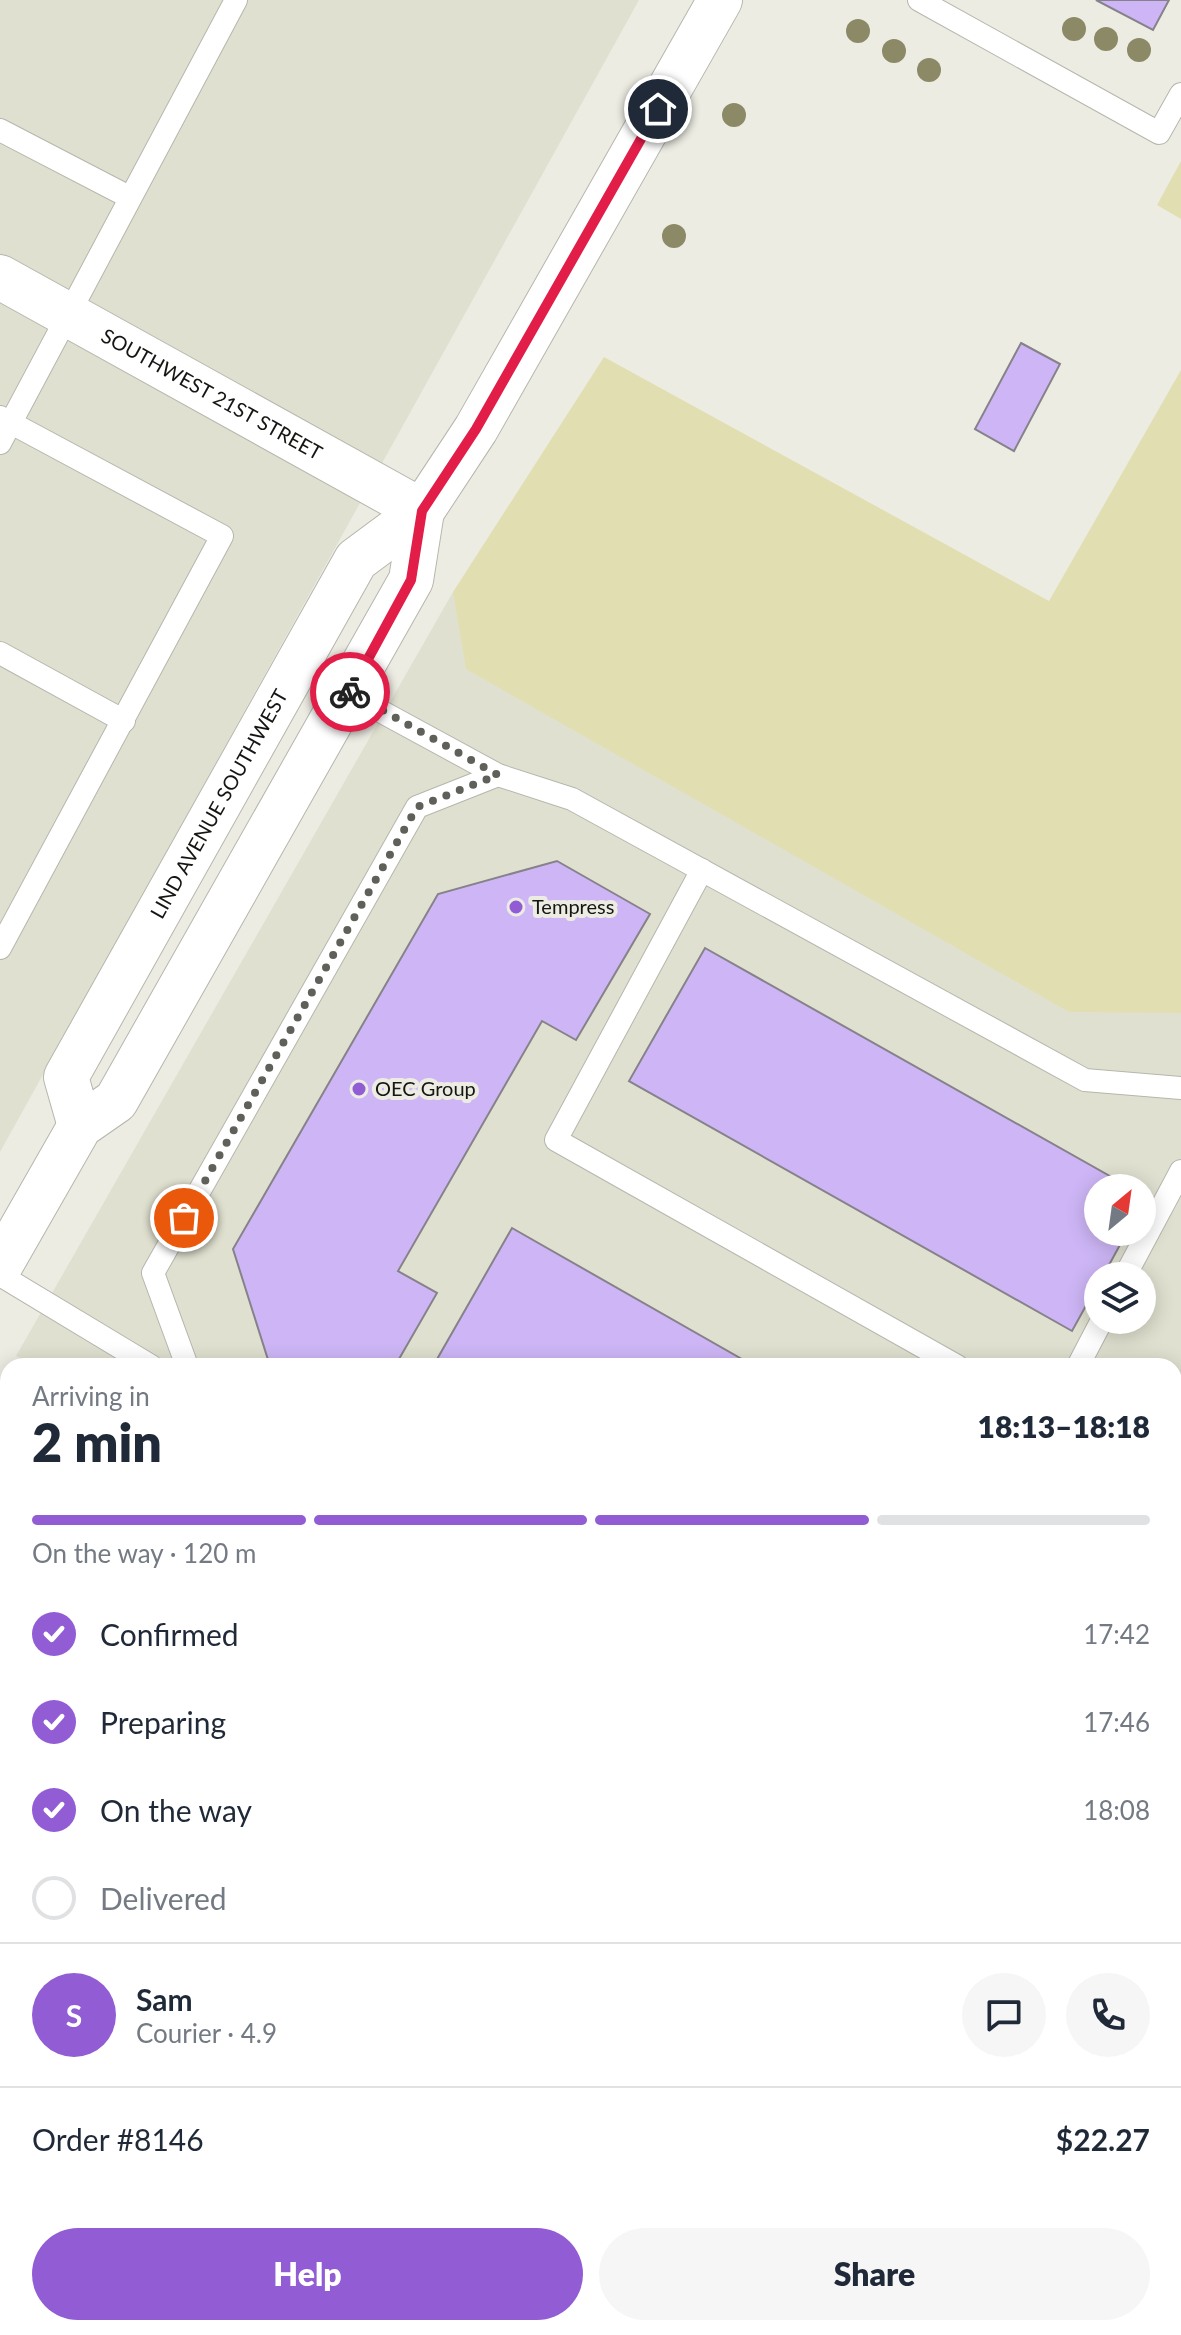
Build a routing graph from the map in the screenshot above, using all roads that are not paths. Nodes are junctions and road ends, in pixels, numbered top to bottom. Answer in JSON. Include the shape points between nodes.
{"nodes":[{"id":1,"x":236,"y":0,"type":"edge"},
{"id":2,"x":720,"y":0,"type":"edge"},
{"id":3,"x":919,"y":0,"type":"edge"},
{"id":4,"x":1181,"y":94,"type":"edge"},
{"id":5,"x":0,"y":130,"type":"edge"},
{"id":6,"x":129,"y":197,"type":"junction"},
{"id":7,"x":0,"y":277,"type":"edge"},
{"id":8,"x":65,"y":315,"type":"junction"},
{"id":9,"x":3,"y":427,"type":"edge"},
{"id":10,"x":422,"y":511,"type":"junction"},
{"id":11,"x":0,"y":653,"type":"edge"},
{"id":12,"x":349,"y":694,"type":"junction"},
{"id":13,"x":124,"y":721,"type":"junction"},
{"id":14,"x":498,"y":775,"type":"junction"},
{"id":15,"x":702,"y":870,"type":"junction"},
{"id":16,"x":0,"y":948,"type":"edge"},
{"id":17,"x":1181,"y":1088,"type":"edge"},
{"id":18,"x":80,"y":1126,"type":"junction"},
{"id":19,"x":1181,"y":1171,"type":"edge"},
{"id":20,"x":1132,"y":1262,"type":"edge"},
{"id":21,"x":0,"y":1266,"type":"edge"},
{"id":22,"x":0,"y":1275,"type":"edge"},
{"id":23,"x":1095,"y":1334,"type":"edge"},
{"id":24,"x":138,"y":1358,"type":"edge"},
{"id":25,"x":184,"y":1358,"type":"edge"},
{"id":26,"x":943,"y":1358,"type":"edge"},
{"id":27,"x":1082,"y":1358,"type":"edge"}],
"edges":[{"from":1,"to":6,"type":"lane"},
{"from":2,"to":10,"type":"main road","name":"LIND AVENUE SOUTHWEST","via":[[476,429]]},
{"from":3,"to":4,"type":"lane","via":[[1159,133]]},
{"from":5,"to":6,"type":"lane"},
{"from":6,"to":8,"type":"lane"},
{"from":7,"to":8,"type":"main road","name":"SOUTHWEST 21ST STREET"},
{"from":8,"to":9,"type":"lane"},
{"from":8,"to":10,"type":"main road","name":"SOUTHWEST 21ST STREET"},
{"from":9,"to":13,"type":"lane","via":[[222,536]]},
{"from":10,"to":12,"type":"main road","name":"LIND AVENUE SOUTHWEST","via":[[411,580]]},
{"from":10,"to":18,"type":"main road","name":"LIND AVENUE SOUTHWEST","via":[[356,560],[66,1077]]},
{"from":11,"to":13,"type":"lane"},
{"from":12,"to":14,"type":"lane"},
{"from":12,"to":18,"type":"main road","name":"LIND AVENUE SOUTHWEST","via":[[116,1101]]},
{"from":13,"to":16,"type":"lane"},
{"from":14,"to":15,"type":"lane","via":[[572,799]]},
{"from":14,"to":25,"type":"lane","via":[[417,807],[153,1273]]},
{"from":15,"to":17,"type":"lane","via":[[1085,1080]]},
{"from":15,"to":26,"type":"lane","via":[[556,1140]]},
{"from":18,"to":21,"type":"main road","name":"LIND AVENUE SOUTHWEST"},
{"from":19,"to":20,"type":"lane"},
{"from":22,"to":24,"type":"lane"},
{"from":23,"to":27,"type":"lane"}]}
